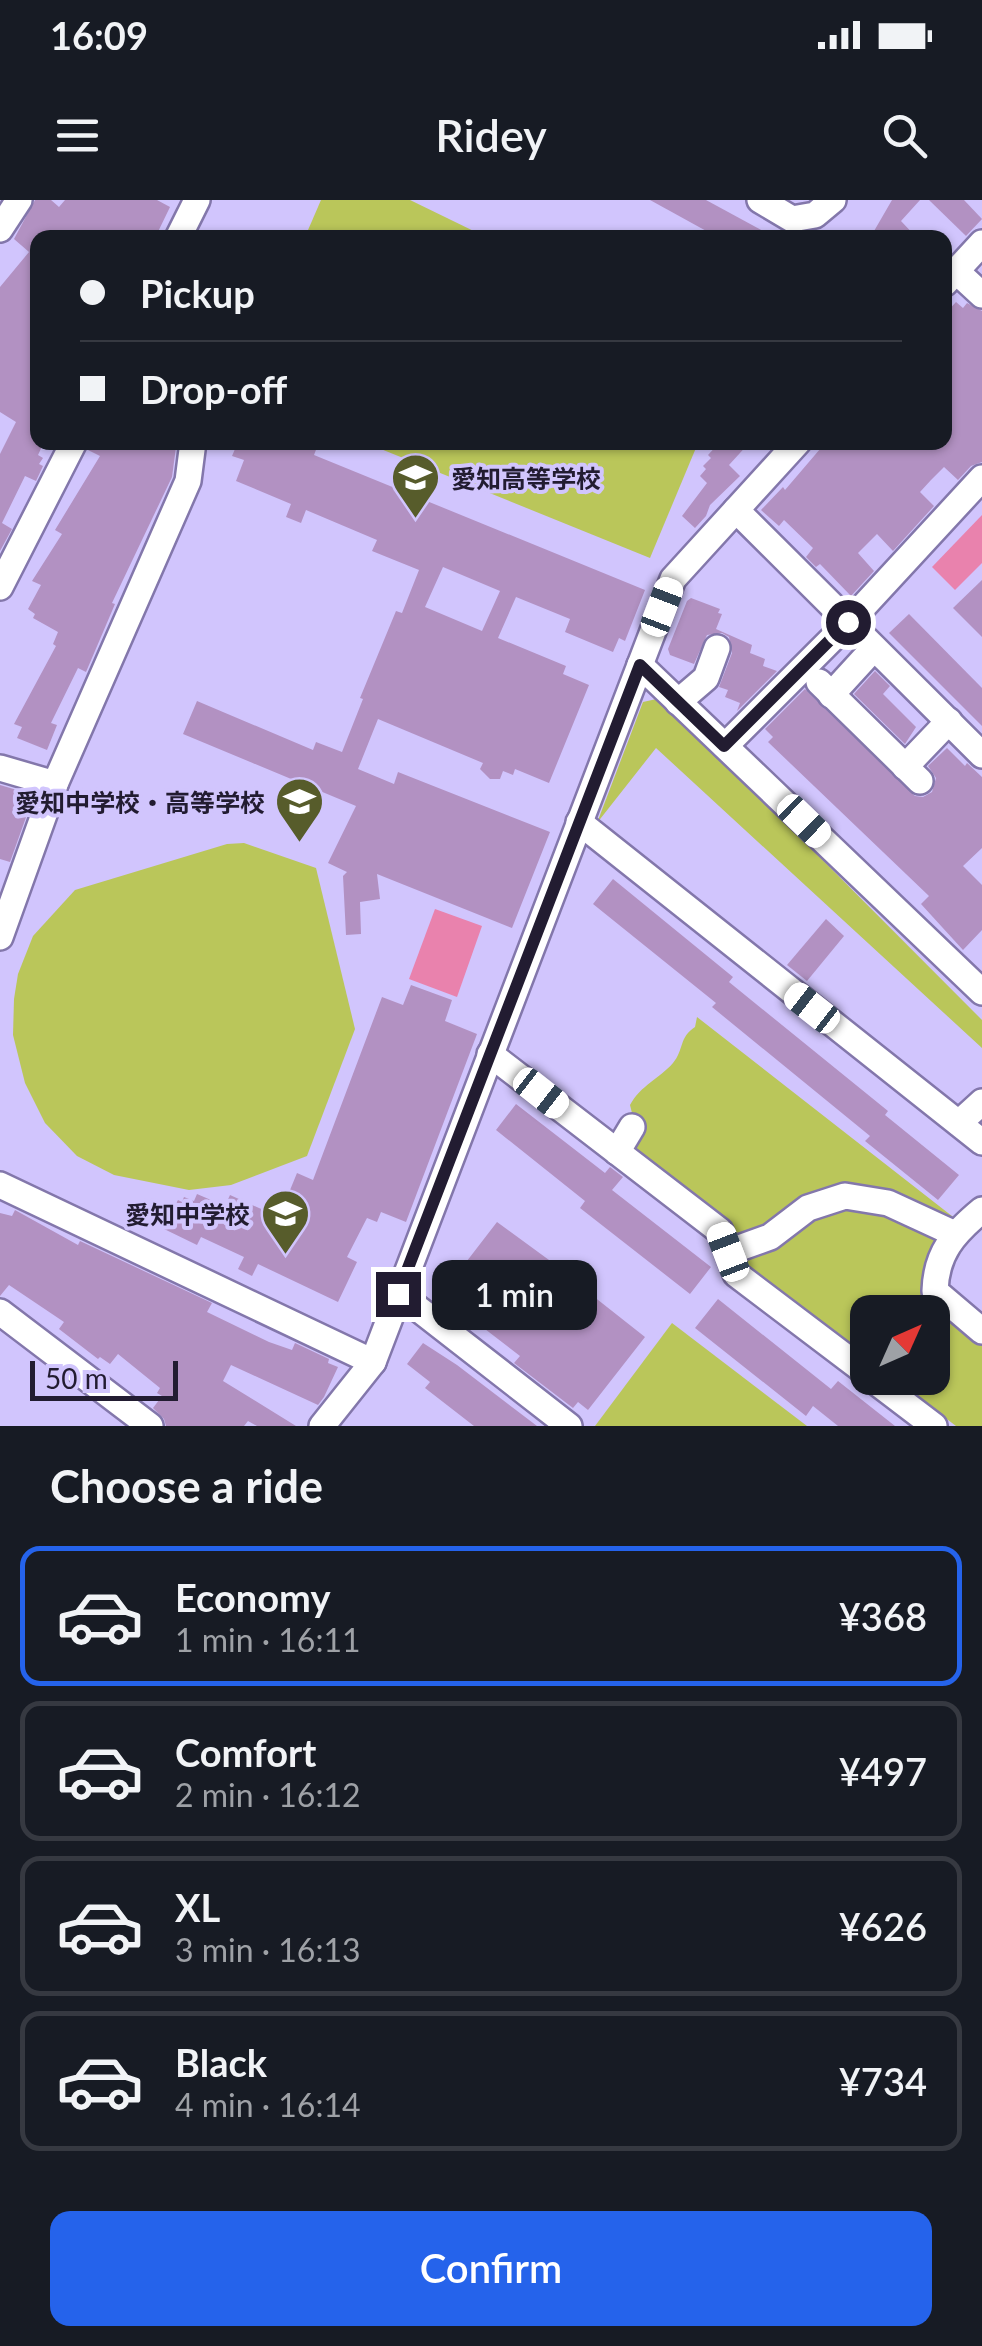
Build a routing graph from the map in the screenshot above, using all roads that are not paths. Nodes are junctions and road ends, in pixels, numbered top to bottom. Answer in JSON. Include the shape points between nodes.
{"nodes":[{"id":1,"x":19,"y":200,"type":"edge"},
{"id":2,"x":197,"y":200,"type":"edge"},
{"id":3,"x":760,"y":200,"type":"edge"},
{"id":4,"x":833,"y":200,"type":"edge"},
{"id":5,"x":0,"y":229,"type":"edge"},
{"id":6,"x":182,"y":230,"type":"edge"},
{"id":7,"x":982,"y":243,"type":"edge"},
{"id":8,"x":952,"y":276,"type":"edge"},
{"id":9,"x":952,"y":278,"type":"edge"},
{"id":10,"x":982,"y":295,"type":"edge"},
{"id":11,"x":70,"y":450,"type":"edge"},
{"id":12,"x":192,"y":450,"type":"edge"},
{"id":13,"x":791,"y":450,"type":"edge"},
{"id":14,"x":982,"y":478,"type":"edge"},
{"id":15,"x":736,"y":510,"type":"junction"},
{"id":16,"x":0,"y":587,"type":"edge"},
{"id":17,"x":848,"y":622,"type":"junction"},
{"id":18,"x":717,"y":648,"type":"dead end"},
{"id":19,"x":874,"y":648,"type":"junction"},
{"id":20,"x":640,"y":665,"type":"junction"},
{"id":21,"x":678,"y":702,"type":"junction"},
{"id":22,"x":949,"y":721,"type":"junction"},
{"id":23,"x":724,"y":746,"type":"junction"},
{"id":24,"x":982,"y":754,"type":"edge"},
{"id":25,"x":0,"y":768,"type":"edge"},
{"id":26,"x":55,"y":784,"type":"junction"},
{"id":27,"x":579,"y":822,"type":"junction"},
{"id":28,"x":0,"y":937,"type":"edge"},
{"id":29,"x":982,"y":954,"type":"edge"},
{"id":30,"x":963,"y":972,"type":"junction"},
{"id":31,"x":982,"y":992,"type":"edge"},
{"id":32,"x":490,"y":1054,"type":"junction"},
{"id":33,"x":982,"y":1102,"type":"edge"},
{"id":34,"x":959,"y":1123,"type":"junction"},
{"id":35,"x":632,"y":1127,"type":"dead end"},
{"id":36,"x":982,"y":1142,"type":"edge"},
{"id":37,"x":617,"y":1152,"type":"junction"},
{"id":38,"x":0,"y":1184,"type":"edge"},
{"id":39,"x":982,"y":1210,"type":"edge"},
{"id":40,"x":954,"y":1233,"type":"junction"},
{"id":41,"x":728,"y":1252,"type":"junction"},
{"id":42,"x":398,"y":1294,"type":"junction"},
{"id":43,"x":0,"y":1312,"type":"edge"},
{"id":44,"x":982,"y":1330,"type":"edge"},
{"id":45,"x":850,"y":1361,"type":"edge"},
{"id":46,"x":373,"y":1362,"type":"junction"},
{"id":47,"x":894,"y":1395,"type":"edge"},
{"id":48,"x":150,"y":1426,"type":"edge"},
{"id":49,"x":322,"y":1426,"type":"edge"},
{"id":50,"x":569,"y":1426,"type":"edge"},
{"id":51,"x":934,"y":1426,"type":"edge"}],
"edges":[{"from":1,"to":5,"type":"street"},
{"from":2,"to":6,"type":"street"},
{"from":3,"to":4,"type":"street","via":[[792,219],[816,216]]},
{"from":7,"to":8,"type":"street"},
{"from":9,"to":10,"type":"street"},
{"from":11,"to":16,"type":"street"},
{"from":12,"to":26,"type":"street","via":[[188,481]]},
{"from":13,"to":15,"type":"street"},
{"from":14,"to":17,"type":"street"},
{"from":15,"to":17,"type":"street"},
{"from":15,"to":20,"type":"street","via":[[673,578]]},
{"from":17,"to":19,"type":"street"},
{"from":17,"to":23,"type":"street"},
{"from":18,"to":21,"type":"street","via":[[706,678]]},
{"from":19,"to":22,"type":"street"},
{"from":19,"to":22,"type":"street","via":[[825,688],[913,774]]},
{"from":20,"to":21,"type":"street"},
{"from":20,"to":27,"type":"street"},
{"from":21,"to":23,"type":"street"},
{"from":22,"to":24,"type":"street"},
{"from":23,"to":30,"type":"street"},
{"from":25,"to":26,"type":"street"},
{"from":26,"to":28,"type":"street"},
{"from":27,"to":32,"type":"street"},
{"from":27,"to":34,"type":"street"},
{"from":29,"to":30,"type":"street"},
{"from":30,"to":31,"type":"street"},
{"from":32,"to":37,"type":"street"},
{"from":32,"to":42,"type":"street"},
{"from":33,"to":34,"type":"street"},
{"from":34,"to":36,"type":"street"},
{"from":35,"to":37,"type":"street"},
{"from":37,"to":41,"type":"street","via":[[720,1231]]},
{"from":38,"to":46,"type":"street"},
{"from":39,"to":40,"type":"street"},
{"from":40,"to":41,"type":"street","via":[[888,1203],[844,1196]]},
{"from":40,"to":44,"type":"street","via":[[936,1268],[935,1291]]},
{"from":41,"to":45,"type":"street","via":[[736,1274]]},
{"from":42,"to":46,"type":"street"},
{"from":42,"to":50,"type":"street"},
{"from":43,"to":48,"type":"street"},
{"from":46,"to":49,"type":"street"},
{"from":47,"to":51,"type":"street"}]}
